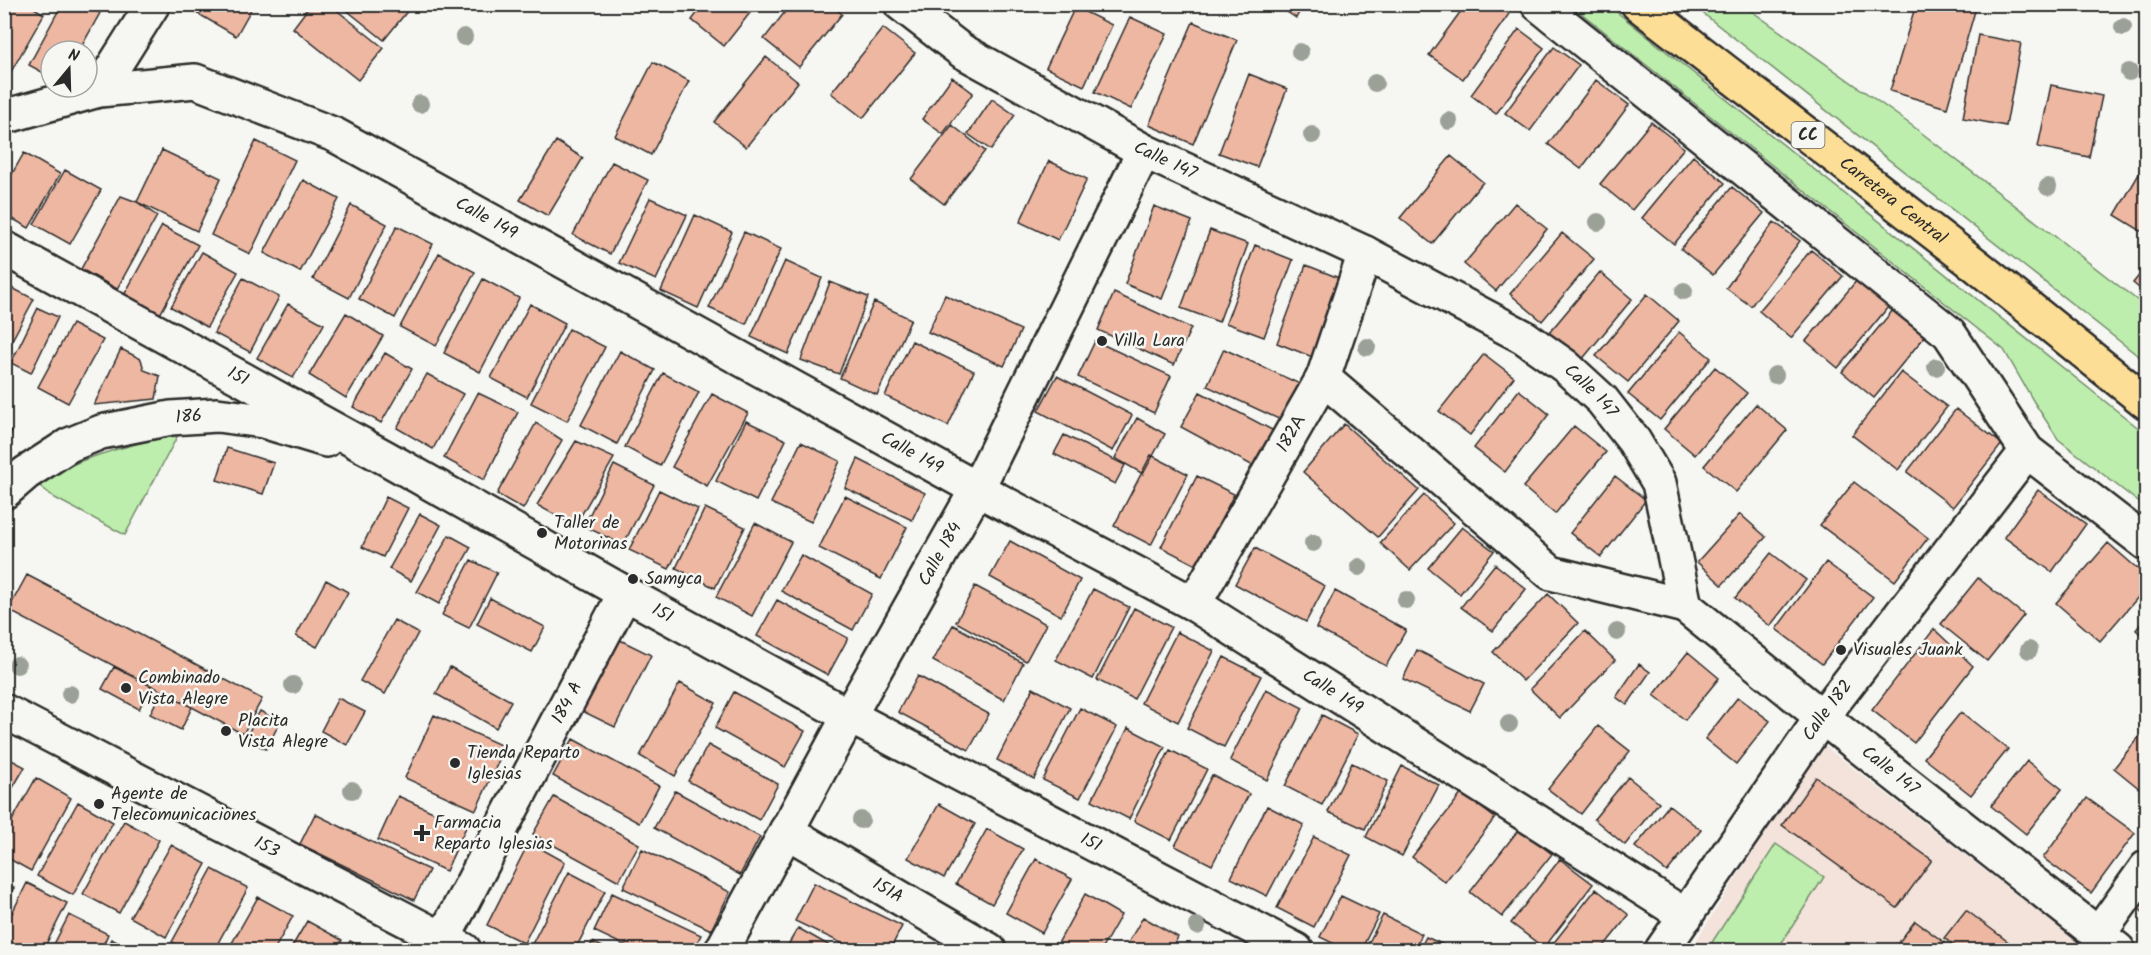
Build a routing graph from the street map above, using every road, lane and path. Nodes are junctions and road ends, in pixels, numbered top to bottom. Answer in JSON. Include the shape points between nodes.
{"nodes":[{"id":1,"x":153,"y":4,"type":"edge"},
{"id":2,"x":901,"y":4,"type":"edge"},
{"id":3,"x":1538,"y":4,"type":"edge"},
{"id":4,"x":1638,"y":4,"type":"edge"},
{"id":5,"x":99,"y":90,"type":"joint"},
{"id":6,"x":67,"y":99,"type":"edge"},
{"id":7,"x":4,"y":117,"type":"edge"},
{"id":8,"x":1144,"y":151,"type":"junction"},
{"id":9,"x":4,"y":248,"type":"edge"},
{"id":10,"x":1365,"y":253,"type":"junction"},
{"id":11,"x":1323,"y":378,"type":"junction"},
{"id":12,"x":2146,"y":402,"type":"edge"},
{"id":13,"x":2027,"y":451,"type":"junction"},
{"id":14,"x":386,"y":458,"type":"junction"},
{"id":15,"x":976,"y":489,"type":"junction"},
{"id":16,"x":4,"y":492,"type":"edge"},
{"id":17,"x":2146,"y":543,"type":"edge"},
{"id":18,"x":625,"y":593,"type":"junction"},
{"id":19,"x":1194,"y":604,"type":"junction"},
{"id":20,"x":1685,"y":606,"type":"junction"},
{"id":21,"x":4,"y":711,"type":"edge"},
{"id":22,"x":849,"y":716,"type":"junction"},
{"id":23,"x":1822,"y":717,"type":"junction"},
{"id":24,"x":786,"y":831,"type":"junction"},
{"id":25,"x":2146,"y":868,"type":"edge"},
{"id":26,"x":1686,"y":916,"type":"junction"},
{"id":27,"x":2108,"y":943,"type":"edge"},
{"id":28,"x":453,"y":945,"type":"edge"},
{"id":29,"x":722,"y":951,"type":"edge"},
{"id":30,"x":989,"y":951,"type":"edge"},
{"id":31,"x":1296,"y":951,"type":"edge"},
{"id":32,"x":1662,"y":951,"type":"edge"}],
"edges":[{"from":1,"to":5,"type":"street"},
{"from":2,"to":8,"type":"street","name":"Calle 147","via":[[962,51]]},
{"from":3,"to":13,"type":"street","via":[[1949,333]]},
{"from":4,"to":12,"type":"main road","name":"Carretera Central","number":"CC"},
{"from":5,"to":15,"type":"street","name":"Calle 149","via":[[195,81],[335,135]]},
{"from":6,"to":7,"type":"street","name":"Calle 149"},
{"from":8,"to":10,"type":"street","name":"Calle 147"},
{"from":8,"to":15,"type":"street","name":"Calle 184"},
{"from":9,"to":14,"type":"street","name":"151"},
{"from":10,"to":11,"type":"street","name":"182А"},
{"from":10,"to":20,"type":"street","name":"Calle 147","via":[[1524,337],[1602,400],[1634,441],[1659,483]]},
{"from":11,"to":19,"type":"street","name":"182А"},
{"from":11,"to":20,"type":"street","via":[[1551,573]]},
{"from":13,"to":17,"type":"street"},
{"from":13,"to":23,"type":"street","name":"Calle 182"},
{"from":14,"to":16,"type":"street","name":"186","via":[[263,422],[217,415],[171,418],[101,432],[69,445]]},
{"from":14,"to":18,"type":"street","name":"151"},
{"from":15,"to":19,"type":"street","name":"Calle 149"},
{"from":15,"to":22,"type":"street","name":"Calle 184"},
{"from":18,"to":22,"type":"street","name":"151"},
{"from":18,"to":28,"type":"street","name":"184 A"},
{"from":19,"to":26,"type":"street","name":"Calle 149"},
{"from":20,"to":23,"type":"street","name":"Calle 147"},
{"from":21,"to":28,"type":"street","name":"153"},
{"from":22,"to":24,"type":"street","name":"Calle 184"},
{"from":22,"to":31,"type":"street","name":"151"},
{"from":23,"to":26,"type":"street","name":"Calle 182"},
{"from":23,"to":27,"type":"street","name":"Calle 147"},
{"from":24,"to":29,"type":"street","name":"Calle 184"},
{"from":24,"to":30,"type":"street","name":"151A"},
{"from":25,"to":27,"type":"street"},
{"from":26,"to":32,"type":"street","name":"Calle 182"}]}
